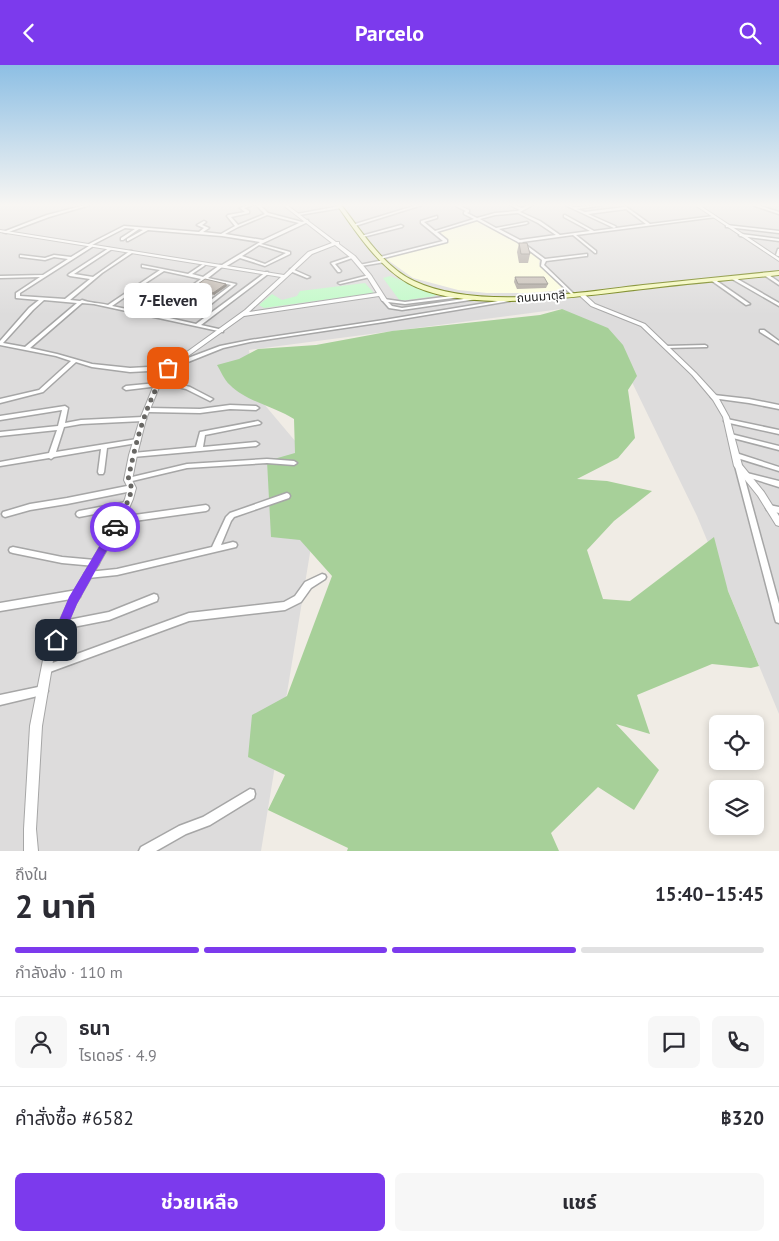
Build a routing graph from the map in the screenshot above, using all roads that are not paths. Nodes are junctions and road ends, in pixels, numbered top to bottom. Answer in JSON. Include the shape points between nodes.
{"nodes":[{"id":1,"x":68,"y":242,"type":"edge"},
{"id":2,"x":97,"y":242,"type":"edge"},
{"id":3,"x":262,"y":242,"type":"edge"},
{"id":4,"x":368,"y":242,"type":"edge"},
{"id":5,"x":444,"y":242,"type":"edge"},
{"id":6,"x":520,"y":242,"type":"edge"},
{"id":7,"x":582,"y":242,"type":"edge"},
{"id":8,"x":752,"y":242,"type":"edge"},
{"id":9,"x":337,"y":243,"type":"joint"},
{"id":10,"x":258,"y":244,"type":"junction"},
{"id":11,"x":91,"y":245,"type":"junction"},
{"id":12,"x":110,"y":249,"type":"junction"},
{"id":13,"x":779,"y":250,"type":"edge"},
{"id":14,"x":131,"y":252,"type":"junction"},
{"id":15,"x":595,"y":252,"type":"dead end"},
{"id":16,"x":586,"y":255,"type":"dead end"},
{"id":17,"x":22,"y":256,"type":"dead end"},
{"id":18,"x":240,"y":257,"type":"junction"},
{"id":19,"x":353,"y":257,"type":"junction"},
{"id":20,"x":71,"y":258,"type":"junction"},
{"id":21,"x":778,"y":258,"type":"edge"},
{"id":22,"x":383,"y":260,"type":"junction"},
{"id":23,"x":544,"y":260,"type":"junction"},
{"id":24,"x":203,"y":265,"type":"dead end"},
{"id":25,"x":361,"y":265,"type":"junction"},
{"id":26,"x":143,"y":266,"type":"dead end"},
{"id":27,"x":223,"y":266,"type":"junction"},
{"id":28,"x":163,"y":270,"type":"junction"},
{"id":29,"x":339,"y":271,"type":"dead end"},
{"id":30,"x":267,"y":273,"type":"junction"},
{"id":31,"x":288,"y":273,"type":"junction"},
{"id":32,"x":779,"y":273,"type":"edge"},
{"id":33,"x":190,"y":274,"type":"junction"},
{"id":34,"x":765,"y":274,"type":"junction"},
{"id":35,"x":43,"y":276,"type":"junction"},
{"id":36,"x":0,"y":277,"type":"edge"},
{"id":37,"x":204,"y":277,"type":"junction"},
{"id":38,"x":308,"y":277,"type":"dead end"},
{"id":39,"x":370,"y":277,"type":"junction"},
{"id":40,"x":93,"y":278,"type":"junction"},
{"id":41,"x":733,"y":278,"type":"junction"},
{"id":42,"x":713,"y":280,"type":"junction"},
{"id":43,"x":340,"y":283,"type":"dead end"},
{"id":44,"x":779,"y":284,"type":"edge"},
{"id":45,"x":138,"y":287,"type":"junction"},
{"id":46,"x":572,"y":294,"type":"junction"},
{"id":47,"x":581,"y":294,"type":"junction"},
{"id":48,"x":178,"y":296,"type":"junction"},
{"id":49,"x":460,"y":296,"type":"junction"},
{"id":50,"x":382,"y":297,"type":"junction"},
{"id":51,"x":478,"y":298,"type":"junction"},
{"id":52,"x":519,"y":298,"type":"junction"},
{"id":53,"x":42,"y":300,"type":"junction"},
{"id":54,"x":67,"y":300,"type":"junction"},
{"id":55,"x":173,"y":300,"type":"junction"},
{"id":56,"x":82,"y":301,"type":"junction"},
{"id":57,"x":748,"y":304,"type":"dead end"},
{"id":58,"x":779,"y":305,"type":"edge"},
{"id":59,"x":109,"y":306,"type":"junction"},
{"id":60,"x":253,"y":306,"type":"junction"},
{"id":61,"x":264,"y":311,"type":"junction"},
{"id":62,"x":153,"y":315,"type":"junction"},
{"id":63,"x":243,"y":315,"type":"junction"},
{"id":64,"x":198,"y":325,"type":"junction"},
{"id":65,"x":221,"y":331,"type":"junction"},
{"id":66,"x":762,"y":331,"type":"dead end"},
{"id":67,"x":779,"y":343,"type":"edge"},
{"id":68,"x":0,"y":344,"type":"edge"},
{"id":69,"x":706,"y":346,"type":"dead end"},
{"id":70,"x":666,"y":347,"type":"junction"},
{"id":71,"x":26,"y":349,"type":"junction"},
{"id":72,"x":196,"y":349,"type":"junction"},
{"id":73,"x":208,"y":352,"type":"junction"},
{"id":74,"x":74,"y":361,"type":"junction"},
{"id":75,"x":168,"y":368,"type":"junction"},
{"id":76,"x":158,"y":383,"type":"junction"},
{"id":77,"x":126,"y":388,"type":"dead end"},
{"id":78,"x":714,"y":397,"type":"junction"},
{"id":79,"x":210,"y":399,"type":"dead end"},
{"id":80,"x":0,"y":401,"type":"edge"},
{"id":81,"x":779,"y":407,"type":"edge"},
{"id":82,"x":256,"y":408,"type":"dead end"},
{"id":83,"x":146,"y":414,"type":"junction"},
{"id":84,"x":0,"y":418,"type":"edge"},
{"id":85,"x":727,"y":421,"type":"junction"},
{"id":86,"x":258,"y":423,"type":"dead end"},
{"id":87,"x":61,"y":427,"type":"junction"},
{"id":88,"x":779,"y":432,"type":"edge"},
{"id":89,"x":0,"y":434,"type":"edge"},
{"id":90,"x":731,"y":436,"type":"junction"},
{"id":91,"x":137,"y":441,"type":"junction"},
{"id":92,"x":256,"y":444,"type":"dead end"},
{"id":93,"x":104,"y":447,"type":"junction"},
{"id":94,"x":779,"y":448,"type":"edge"},
{"id":95,"x":199,"y":449,"type":"junction"},
{"id":96,"x":133,"y":455,"type":"junction"},
{"id":97,"x":736,"y":455,"type":"junction"},
{"id":98,"x":51,"y":457,"type":"junction"},
{"id":99,"x":294,"y":463,"type":"dead end"},
{"id":100,"x":0,"y":464,"type":"edge"},
{"id":101,"x":738,"y":466,"type":"junction"},
{"id":102,"x":779,"y":469,"type":"edge"},
{"id":103,"x":101,"y":472,"type":"dead end"},
{"id":104,"x":744,"y":474,"type":"junction"},
{"id":105,"x":130,"y":484,"type":"junction"},
{"id":106,"x":779,"y":484,"type":"edge"},
{"id":107,"x":287,"y":496,"type":"dead end"},
{"id":108,"x":126,"y":505,"type":"junction"},
{"id":109,"x":206,"y":508,"type":"dead end"},
{"id":110,"x":769,"y":508,"type":"junction"},
{"id":111,"x":779,"y":510,"type":"edge"},
{"id":112,"x":5,"y":514,"type":"dead end"},
{"id":113,"x":79,"y":514,"type":"dead end"},
{"id":114,"x":120,"y":519,"type":"junction"},
{"id":115,"x":779,"y":523,"type":"edge"},
{"id":116,"x":233,"y":545,"type":"dead end"},
{"id":117,"x":215,"y":549,"type":"junction"},
{"id":118,"x":13,"y":550,"type":"dead end"},
{"id":119,"x":95,"y":563,"type":"junction"},
{"id":120,"x":88,"y":575,"type":"junction"},
{"id":121,"x":322,"y":577,"type":"dead end"},
{"id":122,"x":77,"y":594,"type":"junction"},
{"id":123,"x":154,"y":597,"type":"dead end"},
{"id":124,"x":1,"y":609,"type":"edge"},
{"id":125,"x":779,"y":619,"type":"edge"},
{"id":126,"x":63,"y":625,"type":"junction"},
{"id":127,"x":47,"y":669,"type":"junction"},
{"id":128,"x":43,"y":691,"type":"junction"},
{"id":129,"x":0,"y":700,"type":"edge"},
{"id":130,"x":250,"y":795,"type":"dead end"},
{"id":131,"x":31,"y":851,"type":"edge"},
{"id":132,"x":145,"y":851,"type":"edge"}],
"edges":[{"from":1,"to":11,"type":"street"},
{"from":2,"to":11,"type":"street"},
{"from":3,"to":10,"type":"street"},
{"from":4,"to":22,"type":"main road","name":"ถนนมาตุลี"},
{"from":5,"to":22,"type":"street"},
{"from":6,"to":23,"type":"street"},
{"from":7,"to":15,"type":"street"},
{"from":8,"to":21,"type":"street"},
{"from":9,"to":19,"type":"street"},
{"from":9,"to":31,"type":"street","via":[[310,253]]},
{"from":10,"to":18,"type":"street"},
{"from":10,"to":18,"type":"street","via":[[289,253],[265,265]]},
{"from":11,"to":12,"type":"street"},
{"from":11,"to":20,"type":"street"},
{"from":12,"to":14,"type":"street"},
{"from":12,"to":40,"type":"street","via":[[70,275]]},
{"from":13,"to":21,"type":"street"},
{"from":14,"to":27,"type":"street"},
{"from":14,"to":40,"type":"street"},
{"from":16,"to":23,"type":"street"},
{"from":17,"to":20,"type":"street"},
{"from":18,"to":27,"type":"street"},
{"from":19,"to":25,"type":"street"},
{"from":19,"to":29,"type":"street","via":[[332,263]]},
{"from":20,"to":35,"type":"street"},
{"from":22,"to":25,"type":"street"},
{"from":22,"to":49,"type":"main road","name":"ถนนมาตุลี","via":[[411,282]]},
{"from":23,"to":46,"type":"street","via":[[542,265]]},
{"from":24,"to":33,"type":"street"},
{"from":25,"to":39,"type":"street"},
{"from":26,"to":28,"type":"street"},
{"from":27,"to":30,"type":"street"},
{"from":27,"to":37,"type":"street"},
{"from":28,"to":33,"type":"street"},
{"from":28,"to":45,"type":"street"},
{"from":30,"to":31,"type":"street"},
{"from":30,"to":64,"type":"street"},
{"from":31,"to":38,"type":"street"},
{"from":31,"to":60,"type":"street"},
{"from":32,"to":34,"type":"main road","name":"ถนนมาตุลี"},
{"from":33,"to":37,"type":"street"},
{"from":34,"to":41,"type":"main road","name":"ถนนมาตุลี"},
{"from":34,"to":44,"type":"street"},
{"from":35,"to":36,"type":"street"},
{"from":35,"to":53,"type":"street","via":[[18,293],[18,297]]},
{"from":37,"to":48,"type":"street"},
{"from":37,"to":55,"type":"street","via":[[234,284],[204,307]]},
{"from":39,"to":43,"type":"street"},
{"from":39,"to":50,"type":"street"},
{"from":40,"to":54,"type":"street"},
{"from":41,"to":42,"type":"main road","name":"ถนนมาตุลี"},
{"from":41,"to":58,"type":"street"},
{"from":42,"to":47,"type":"main road","name":"ถนนมาตุลี"},
{"from":42,"to":57,"type":"street"},
{"from":45,"to":48,"type":"street"},
{"from":45,"to":59,"type":"street"},
{"from":46,"to":47,"type":"main road","name":"ถนนมาตุลี"},
{"from":46,"to":52,"type":"main road","name":"ถนนมาตุลี"},
{"from":47,"to":70,"type":"street","via":[[593,305],[643,325]]},
{"from":48,"to":55,"type":"street"},
{"from":49,"to":50,"type":"street","via":[[404,303]]},
{"from":49,"to":51,"type":"main road","name":"ถนนมาตุลี"},
{"from":50,"to":51,"type":"street","via":[[391,307],[402,309]]},
{"from":50,"to":61,"type":"street"},
{"from":51,"to":52,"type":"main road","name":"ถนนมาตุลี"},
{"from":52,"to":73,"type":"street","via":[[250,341]]},
{"from":53,"to":54,"type":"street"},
{"from":53,"to":68,"type":"street"},
{"from":54,"to":56,"type":"street"},
{"from":55,"to":62,"type":"street"},
{"from":56,"to":59,"type":"street"},
{"from":56,"to":71,"type":"street"},
{"from":59,"to":62,"type":"street"},
{"from":60,"to":61,"type":"street"},
{"from":60,"to":63,"type":"street"},
{"from":61,"to":63,"type":"street"},
{"from":62,"to":64,"type":"street"},
{"from":63,"to":65,"type":"street"},
{"from":64,"to":65,"type":"street"},
{"from":65,"to":72,"type":"street"},
{"from":66,"to":67,"type":"street"},
{"from":68,"to":71,"type":"street"},
{"from":69,"to":70,"type":"street"},
{"from":70,"to":78,"type":"street"},
{"from":71,"to":74,"type":"street"},
{"from":72,"to":73,"type":"street","via":[[195,352]]},
{"from":72,"to":75,"type":"street"},
{"from":73,"to":75,"type":"street"},
{"from":74,"to":75,"type":"street","via":[[130,370]]},
{"from":74,"to":80,"type":"street","via":[[41,391]]},
{"from":75,"to":76,"type":"street"},
{"from":76,"to":77,"type":"street"},
{"from":76,"to":79,"type":"street","via":[[188,388]]},
{"from":76,"to":83,"type":"street"},
{"from":78,"to":81,"type":"street"},
{"from":78,"to":85,"type":"street"},
{"from":82,"to":83,"type":"street"},
{"from":83,"to":87,"type":"street"},
{"from":83,"to":91,"type":"street"},
{"from":84,"to":87,"type":"street","via":[[65,408]]},
{"from":85,"to":88,"type":"street"},
{"from":85,"to":90,"type":"street"},
{"from":86,"to":95,"type":"street","via":[[202,433]]},
{"from":87,"to":89,"type":"street"},
{"from":87,"to":98,"type":"street"},
{"from":90,"to":94,"type":"street"},
{"from":90,"to":97,"type":"street"},
{"from":91,"to":93,"type":"street"},
{"from":91,"to":96,"type":"street"},
{"from":92,"to":95,"type":"street"},
{"from":93,"to":98,"type":"street"},
{"from":93,"to":103,"type":"street"},
{"from":95,"to":96,"type":"street"},
{"from":96,"to":105,"type":"street"},
{"from":97,"to":101,"type":"street"},
{"from":97,"to":102,"type":"street"},
{"from":98,"to":100,"type":"street"},
{"from":99,"to":105,"type":"street","via":[[267,461],[187,466]]},
{"from":101,"to":104,"type":"street"},
{"from":101,"to":125,"type":"street"},
{"from":104,"to":106,"type":"street"},
{"from":104,"to":110,"type":"street"},
{"from":105,"to":108,"type":"street"},
{"from":105,"to":112,"type":"street"},
{"from":107,"to":117,"type":"street","via":[[232,515]]},
{"from":108,"to":113,"type":"street"},
{"from":108,"to":114,"type":"street"},
{"from":109,"to":114,"type":"street"},
{"from":110,"to":111,"type":"street"},
{"from":110,"to":115,"type":"street"},
{"from":114,"to":119,"type":"street"},
{"from":116,"to":117,"type":"street"},
{"from":117,"to":120,"type":"street","via":[[117,572]]},
{"from":118,"to":119,"type":"street"},
{"from":119,"to":120,"type":"street"},
{"from":120,"to":122,"type":"street"},
{"from":121,"to":127,"type":"street","via":[[308,585],[298,599],[285,606],[189,617]]},
{"from":122,"to":124,"type":"street"},
{"from":122,"to":126,"type":"street"},
{"from":123,"to":126,"type":"street","via":[[109,616]]},
{"from":126,"to":127,"type":"street","via":[[49,655]]},
{"from":127,"to":128,"type":"street"},
{"from":128,"to":129,"type":"street"},
{"from":128,"to":131,"type":"street","via":[[36,727]]},
{"from":130,"to":132,"type":"street"}]}
